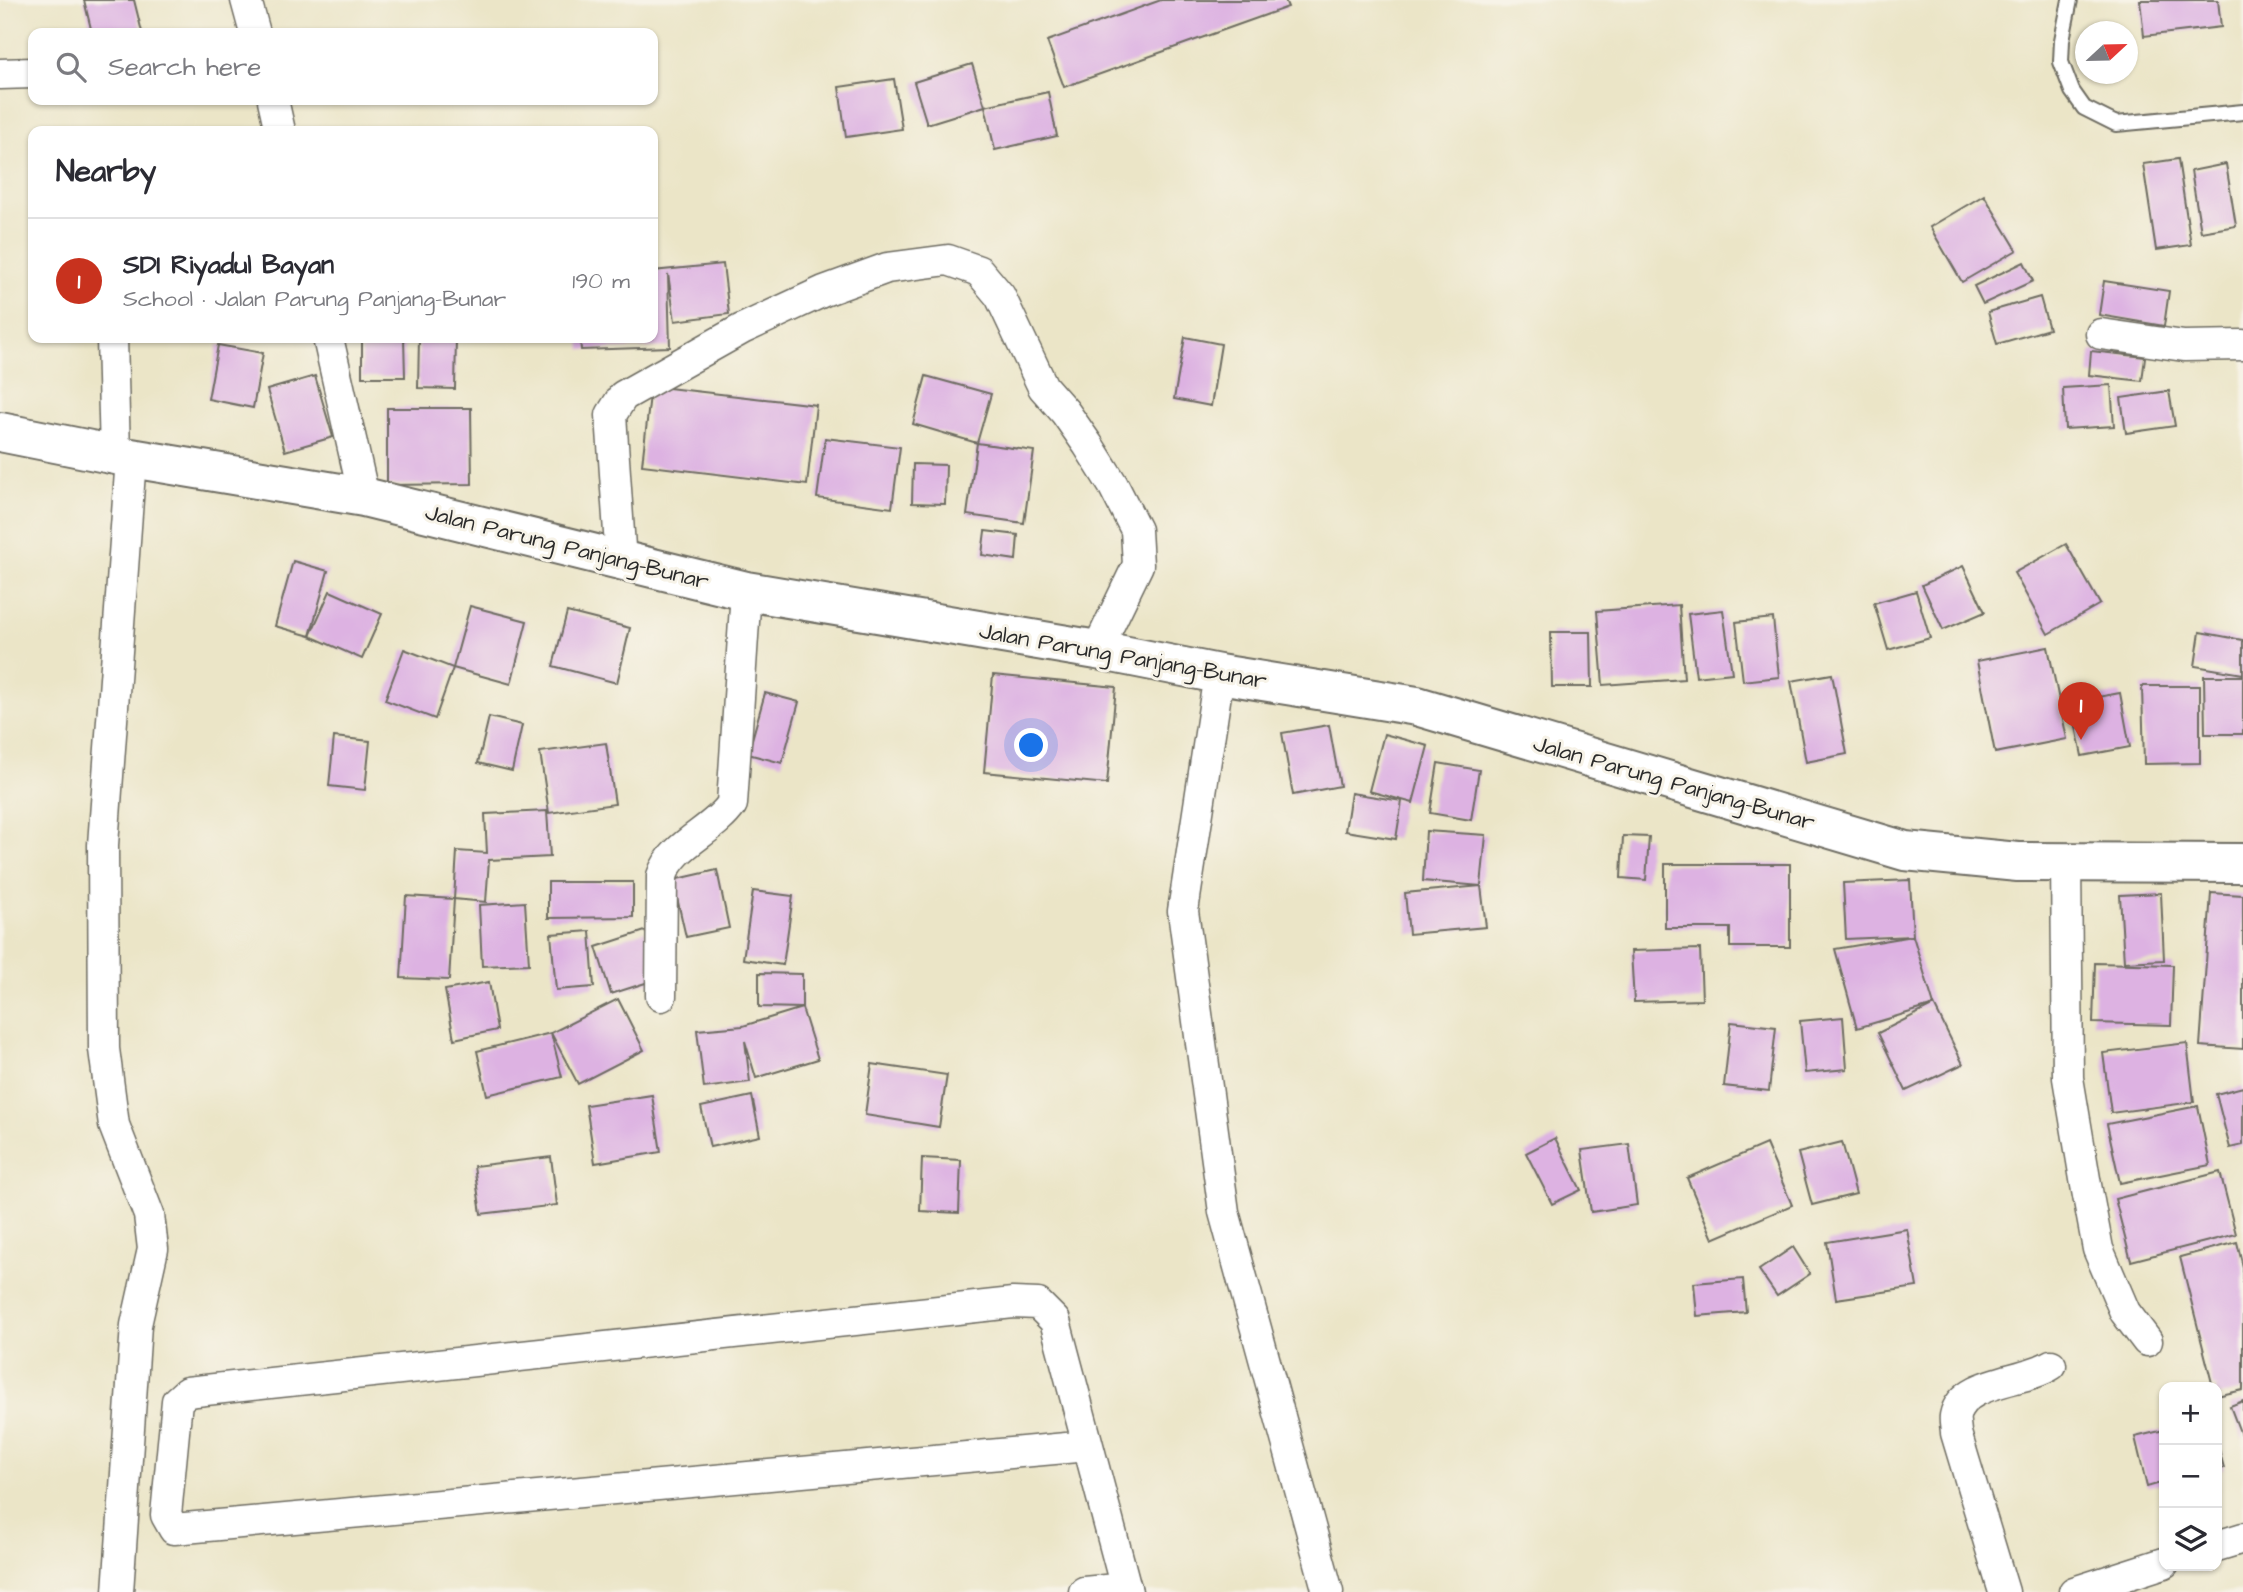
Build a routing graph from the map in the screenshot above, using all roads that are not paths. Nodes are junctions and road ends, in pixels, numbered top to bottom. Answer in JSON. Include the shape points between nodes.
{"nodes":[{"id":1,"x":246,"y":0,"type":"edge"},
{"id":2,"x":2070,"y":0,"type":"edge"},
{"id":3,"x":254,"y":28,"type":"edge"},
{"id":4,"x":28,"y":73,"type":"edge"},
{"id":5,"x":0,"y":74,"type":"edge"},
{"id":6,"x":274,"y":105,"type":"edge"},
{"id":7,"x":2243,"y":112,"type":"edge"},
{"id":8,"x":279,"y":126,"type":"edge"},
{"id":9,"x":2101,"y":334,"type":"dead end"},
{"id":10,"x":112,"y":343,"type":"edge"},
{"id":11,"x":329,"y":343,"type":"edge"},
{"id":12,"x":2243,"y":345,"type":"edge"},
{"id":13,"x":0,"y":432,"type":"edge"},
{"id":14,"x":123,"y":456,"type":"junction"},
{"id":15,"x":364,"y":497,"type":"junction"},
{"id":16,"x":621,"y":562,"type":"junction"},
{"id":17,"x":746,"y":591,"type":"junction"},
{"id":18,"x":1097,"y":650,"type":"junction"},
{"id":19,"x":1219,"y":674,"type":"junction"},
{"id":20,"x":2066,"y":861,"type":"junction"},
{"id":21,"x":2243,"y":863,"type":"edge"},
{"id":22,"x":661,"y":996,"type":"dead end"},
{"id":23,"x":2147,"y":1340,"type":"dead end"},
{"id":24,"x":2051,"y":1365,"type":"dead end"},
{"id":25,"x":1088,"y":1446,"type":"junction"},
{"id":26,"x":2243,"y":1538,"type":"edge"},
{"id":27,"x":2222,"y":1544,"type":"edge"},
{"id":28,"x":2159,"y":1565,"type":"edge"},
{"id":29,"x":1127,"y":1590,"type":"edge"},
{"id":30,"x":118,"y":1592,"type":"edge"},
{"id":31,"x":1084,"y":1592,"type":"edge"},
{"id":32,"x":1328,"y":1592,"type":"edge"},
{"id":33,"x":2004,"y":1592,"type":"edge"},
{"id":34,"x":2074,"y":1592,"type":"edge"}],
"edges":[{"from":1,"to":3,"type":"street"},
{"from":2,"to":7,"type":"lane","via":[[2061,62],[2084,108],[2116,124]]},
{"from":4,"to":5,"type":"street"},
{"from":6,"to":8,"type":"street"},
{"from":9,"to":12,"type":"street","via":[[2184,345]]},
{"from":10,"to":14,"type":"street"},
{"from":11,"to":15,"type":"street"},
{"from":13,"to":14,"type":"main road","name":"Jalan Parung Panjang–Bunar"},
{"from":14,"to":15,"type":"main road","name":"Jalan Parung Panjang–Bunar"},
{"from":14,"to":30,"type":"street","via":[[103,845],[104,1049],[114,1125],[149,1215],[153,1250],[136,1325]]},
{"from":15,"to":16,"type":"main road","name":"Jalan Parung Panjang–Bunar"},
{"from":16,"to":17,"type":"main road","name":"Jalan Parung Panjang–Bunar"},
{"from":16,"to":18,"type":"street","via":[[611,415],[623,396],[742,329],[824,291],[887,268],[948,260],[979,271],[1000,296],[1043,387],[1088,445],[1136,530],[1138,565]]},
{"from":17,"to":18,"type":"main road","name":"Jalan Parung Panjang–Bunar"},
{"from":17,"to":22,"type":"street","via":[[732,804],[724,817],[666,863],[662,876]]},
{"from":18,"to":19,"type":"main road","name":"Jalan Parung Panjang–Bunar"},
{"from":19,"to":20,"type":"main road","name":"Jalan Parung Panjang–Bunar","via":[[1417,706],[1905,851],[2006,861]]},
{"from":19,"to":32,"type":"street","via":[[1184,911],[1224,1212]]},
{"from":20,"to":21,"type":"main road","name":"Jalan Parung Panjang–Bunar"},
{"from":20,"to":23,"type":"street","via":[[2068,1078],[2086,1185],[2098,1249],[2125,1312]]},
{"from":24,"to":33,"type":"street","via":[[1978,1390],[1961,1402],[1955,1417]]},
{"from":25,"to":25,"type":"street","via":[[174,1529],[166,1515],[177,1401],[187,1392],[1013,1303],[1038,1304],[1055,1321]]},
{"from":25,"to":29,"type":"street"},
{"from":26,"to":27,"type":"street"},
{"from":28,"to":34,"type":"street"},
{"from":29,"to":31,"type":"street"}]}
